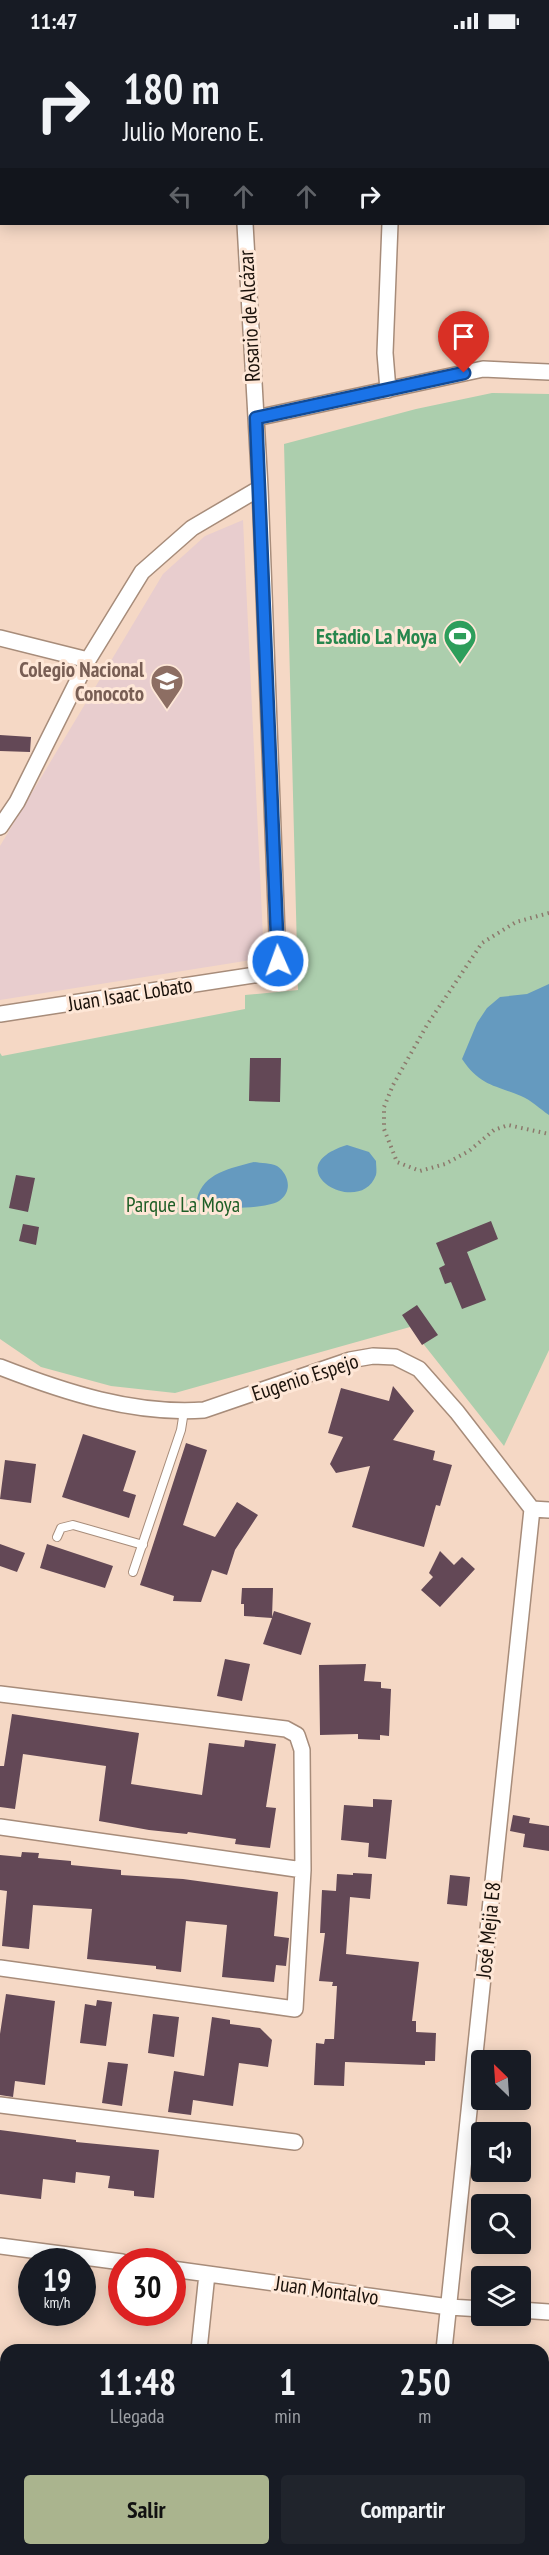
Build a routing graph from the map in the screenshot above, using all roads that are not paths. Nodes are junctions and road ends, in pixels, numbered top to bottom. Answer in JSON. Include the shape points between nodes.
{"nodes":[{"id":1,"x":245,"y":225,"type":"edge"},
{"id":2,"x":390,"y":225,"type":"edge"},
{"id":3,"x":549,"y":372,"type":"edge"},
{"id":4,"x":388,"y":390,"type":"junction"},
{"id":5,"x":256,"y":418,"type":"junction"},
{"id":6,"x":260,"y":488,"type":"junction"},
{"id":7,"x":0,"y":638,"type":"edge"},
{"id":8,"x":88,"y":660,"type":"junction"},
{"id":9,"x":0,"y":827,"type":"edge"},
{"id":10,"x":261,"y":974,"type":"joint"},
{"id":11,"x":0,"y":1014,"type":"edge"},
{"id":12,"x":2,"y":1372,"type":"edge"},
{"id":13,"x":184,"y":1412,"type":"junction"},
{"id":14,"x":532,"y":1509,"type":"junction"},
{"id":15,"x":549,"y":1510,"type":"edge"},
{"id":16,"x":57,"y":1537,"type":"dead end"},
{"id":17,"x":143,"y":1545,"type":"junction"},
{"id":18,"x":133,"y":1572,"type":"dead end"},
{"id":19,"x":0,"y":1694,"type":"edge"},
{"id":20,"x":0,"y":1827,"type":"edge"},
{"id":21,"x":303,"y":1870,"type":"junction"},
{"id":22,"x":0,"y":1968,"type":"edge"},
{"id":23,"x":0,"y":2105,"type":"edge"},
{"id":24,"x":295,"y":2142,"type":"dead end"},
{"id":25,"x":0,"y":2246,"type":"edge"},
{"id":26,"x":108,"y":2260,"type":"edge"},
{"id":27,"x":186,"y":2271,"type":"edge"},
{"id":28,"x":207,"y":2274,"type":"junction"},
{"id":29,"x":449,"y":2307,"type":"junction"},
{"id":30,"x":471,"y":2308,"type":"edge"},
{"id":31,"x":531,"y":2311,"type":"edge"},
{"id":32,"x":549,"y":2312,"type":"edge"},
{"id":33,"x":200,"y":2344,"type":"edge"},
{"id":34,"x":445,"y":2344,"type":"edge"}],
"edges":[{"from":1,"to":5,"type":"street","name":"Rosario de Alcázar"},
{"from":2,"to":4,"type":"street","via":[[385,353]]},
{"from":3,"to":4,"type":"street","via":[[483,369]]},
{"from":4,"to":5,"type":"street"},
{"from":5,"to":6,"type":"street","name":"Rosario de Alcázar"},
{"from":6,"to":8,"type":"street","via":[[192,528],[142,572]]},
{"from":6,"to":10,"type":"street","name":"Rosario de Alcázar","via":[[278,961]]},
{"from":7,"to":8,"type":"street"},
{"from":8,"to":9,"type":"street","via":[[17,802]]},
{"from":10,"to":11,"type":"street","name":"Juan Isaac Lobato"},
{"from":12,"to":13,"type":"street","name":"Eugenio Espejo","via":[[100,1400]]},
{"from":13,"to":14,"type":"street","name":"Eugenio Espejo","via":[[214,1407],[350,1360],[395,1357],[419,1369]]},
{"from":13,"to":17,"type":"lane"},
{"from":14,"to":15,"type":"street"},
{"from":14,"to":29,"type":"street","name":"José Mejia E8"},
{"from":16,"to":17,"type":"lane","via":[[61,1528],[73,1525]]},
{"from":17,"to":18,"type":"lane"},
{"from":19,"to":21,"type":"street","via":[[286,1729],[297,1735],[302,1750]]},
{"from":20,"to":21,"type":"street"},
{"from":21,"to":22,"type":"street","via":[[295,2009]]},
{"from":23,"to":24,"type":"street"},
{"from":25,"to":26,"type":"street"},
{"from":27,"to":28,"type":"street","name":"Juan Montalvo"},
{"from":28,"to":29,"type":"street","name":"Juan Montalvo"},
{"from":28,"to":33,"type":"street"},
{"from":29,"to":30,"type":"street","name":"Juan Montalvo"},
{"from":29,"to":34,"type":"street","name":"José Mejia E8"},
{"from":31,"to":32,"type":"street"}]}
